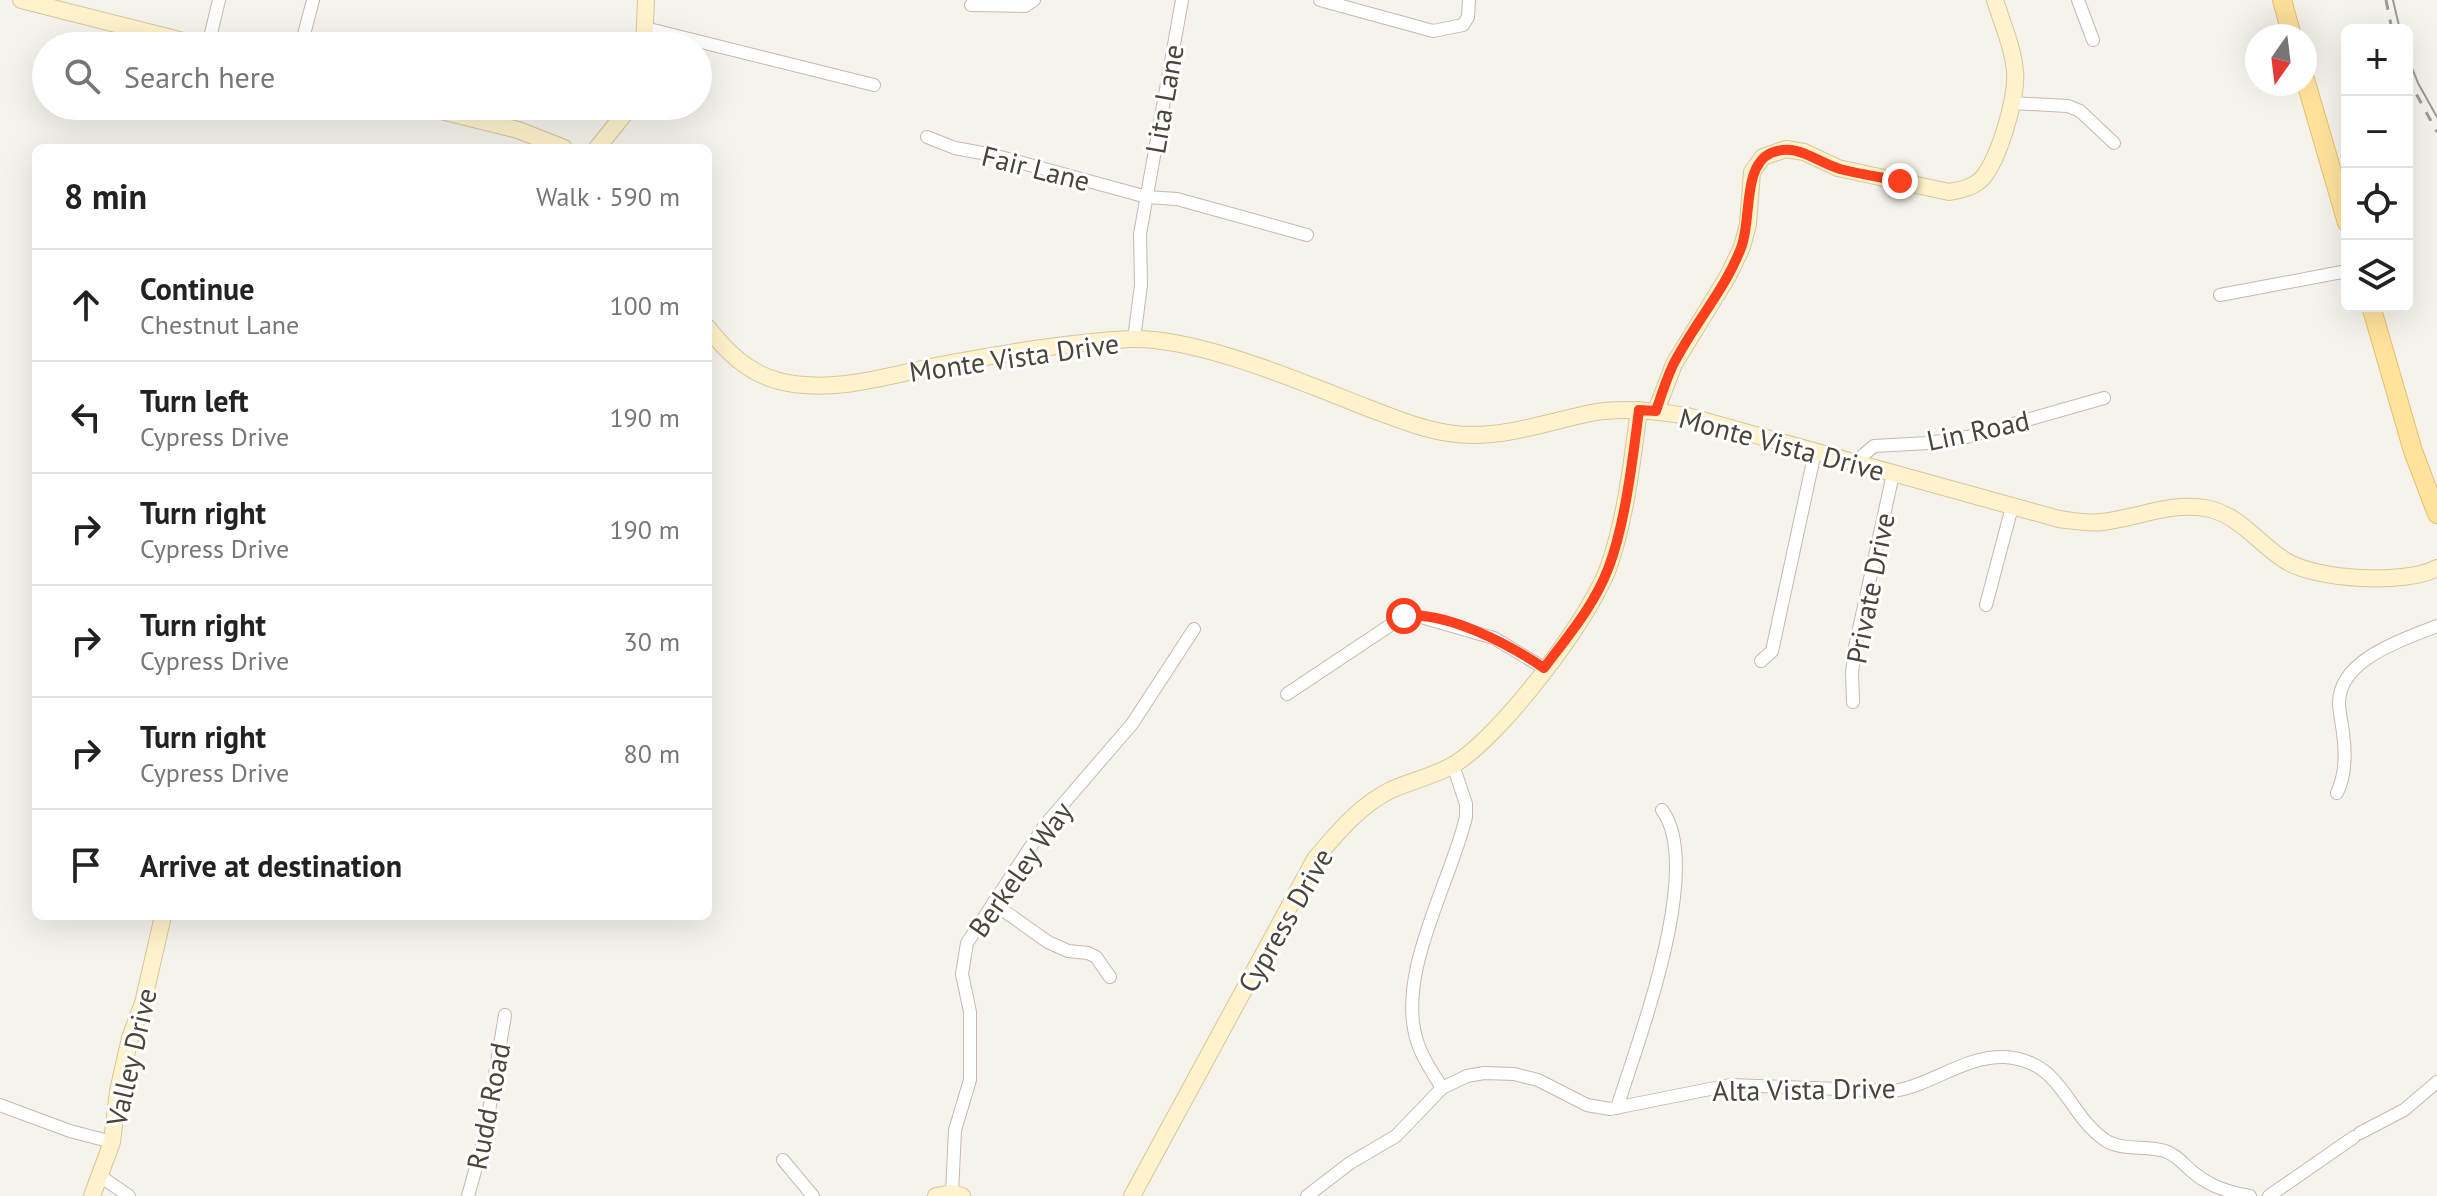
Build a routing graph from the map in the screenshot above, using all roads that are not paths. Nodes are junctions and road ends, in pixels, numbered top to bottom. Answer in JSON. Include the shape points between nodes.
{"nodes":[{"id":1,"x":21,"y":0,"type":"edge"},
{"id":2,"x":219,"y":0,"type":"edge"},
{"id":3,"x":313,"y":0,"type":"edge"},
{"id":4,"x":646,"y":0,"type":"edge"},
{"id":5,"x":1034,"y":0,"type":"edge"},
{"id":6,"x":1182,"y":0,"type":"edge"},
{"id":7,"x":1320,"y":0,"type":"edge"},
{"id":8,"x":1469,"y":0,"type":"edge"},
{"id":9,"x":1995,"y":0,"type":"edge"},
{"id":10,"x":2078,"y":0,"type":"edge"},
{"id":11,"x":2282,"y":0,"type":"edge"},
{"id":12,"x":971,"y":5,"type":"dead end"},
{"id":13,"x":2289,"y":24,"type":"edge"},
{"id":14,"x":645,"y":28,"type":"junction"},
{"id":15,"x":150,"y":32,"type":"edge"},
{"id":16,"x":210,"y":32,"type":"edge"},
{"id":17,"x":305,"y":32,"type":"edge"},
{"id":18,"x":645,"y":32,"type":"edge"},
{"id":19,"x":661,"y":32,"type":"edge"},
{"id":20,"x":2093,"y":40,"type":"dead end"},
{"id":21,"x":712,"y":45,"type":"edge"},
{"id":22,"x":874,"y":85,"type":"dead end"},
{"id":23,"x":2310,"y":96,"type":"edge"},
{"id":24,"x":2011,"y":103,"type":"junction"},
{"id":25,"x":478,"y":120,"type":"edge"},
{"id":26,"x":620,"y":120,"type":"edge"},
{"id":27,"x":927,"y":137,"type":"dead end"},
{"id":28,"x":2114,"y":143,"type":"dead end"},
{"id":29,"x":554,"y":144,"type":"edge"},
{"id":30,"x":600,"y":144,"type":"edge"},
{"id":31,"x":1147,"y":197,"type":"junction"},
{"id":32,"x":2341,"y":202,"type":"edge"},
{"id":33,"x":1307,"y":235,"type":"dead end"},
{"id":34,"x":2341,"y":272,"type":"edge"},
{"id":35,"x":2220,"y":295,"type":"dead end"},
{"id":36,"x":2373,"y":312,"type":"edge"},
{"id":37,"x":712,"y":333,"type":"edge"},
{"id":38,"x":1134,"y":339,"type":"junction"},
{"id":39,"x":2104,"y":398,"type":"dead end"},
{"id":40,"x":1648,"y":411,"type":"junction"},
{"id":41,"x":1815,"y":452,"type":"junction"},
{"id":42,"x":1859,"y":464,"type":"junction"},
{"id":43,"x":1893,"y":474,"type":"junction"},
{"id":44,"x":2012,"y":507,"type":"junction"},
{"id":45,"x":2437,"y":514,"type":"edge"},
{"id":46,"x":2437,"y":568,"type":"edge"},
{"id":47,"x":1986,"y":605,"type":"dead end"},
{"id":48,"x":2437,"y":626,"type":"edge"},
{"id":49,"x":1194,"y":629,"type":"dead end"},
{"id":50,"x":1761,"y":661,"type":"dead end"},
{"id":51,"x":1544,"y":668,"type":"junction"},
{"id":52,"x":1287,"y":694,"type":"dead end"},
{"id":53,"x":1853,"y":702,"type":"dead end"},
{"id":54,"x":1453,"y":765,"type":"junction"},
{"id":55,"x":2337,"y":793,"type":"dead end"},
{"id":56,"x":1662,"y":810,"type":"dead end"},
{"id":57,"x":993,"y":903,"type":"junction"},
{"id":58,"x":162,"y":920,"type":"edge"},
{"id":59,"x":1110,"y":977,"type":"dead end"},
{"id":60,"x":505,"y":1015,"type":"dead end"},
{"id":61,"x":2437,"y":1082,"type":"edge"},
{"id":62,"x":1442,"y":1088,"type":"junction"},
{"id":63,"x":0,"y":1105,"type":"edge"},
{"id":64,"x":1617,"y":1108,"type":"junction"},
{"id":65,"x":112,"y":1142,"type":"junction"},
{"id":66,"x":783,"y":1160,"type":"dead end"},
{"id":67,"x":100,"y":1176,"type":"junction"},
{"id":68,"x":950,"y":1195,"type":"edge"},
{"id":69,"x":92,"y":1196,"type":"edge"},
{"id":70,"x":129,"y":1196,"type":"edge"},
{"id":71,"x":468,"y":1196,"type":"edge"},
{"id":72,"x":813,"y":1196,"type":"edge"},
{"id":73,"x":1132,"y":1196,"type":"edge"},
{"id":74,"x":1307,"y":1196,"type":"edge"},
{"id":75,"x":2250,"y":1196,"type":"edge"},
{"id":76,"x":2269,"y":1196,"type":"edge"}],
"edges":[{"from":1,"to":15,"type":"main road"},
{"from":2,"to":16,"type":"street"},
{"from":3,"to":17,"type":"street"},
{"from":4,"to":14,"type":"main road"},
{"from":5,"to":12,"type":"street","via":[[1025,6]]},
{"from":6,"to":31,"type":"street","name":"Lita Lane"},
{"from":7,"to":8,"type":"street","via":[[1433,31],[1463,25]]},
{"from":9,"to":24,"type":"main road","name":"Cypress Drive","via":[[2013,56]]},
{"from":10,"to":20,"type":"street"},
{"from":11,"to":13,"type":"main road"},
{"from":14,"to":18,"type":"main road"},
{"from":14,"to":19,"type":"street"},
{"from":21,"to":22,"type":"street"},
{"from":23,"to":32,"type":"main road"},
{"from":24,"to":28,"type":"street","via":[[2068,106]]},
{"from":24,"to":40,"type":"main road","name":"Cypress Drive","via":[[1987,173],[1966,189],[1934,191],[1838,168],[1786,149],[1763,157],[1752,172],[1742,247]]},
{"from":25,"to":29,"type":"main road"},
{"from":26,"to":30,"type":"main road"},
{"from":27,"to":31,"type":"street","name":"Fair Lane"},
{"from":31,"to":33,"type":"street","via":[[1177,199]]},
{"from":31,"to":38,"type":"street","name":"Lita Lane"},
{"from":34,"to":35,"type":"street"},
{"from":36,"to":45,"type":"main road"},
{"from":37,"to":38,"type":"main road","name":"Monte Vista Drive","via":[[757,373],[797,384],[829,385]]},
{"from":38,"to":40,"type":"main road","name":"Monte Vista Drive","via":[[1217,354],[1437,432],[1508,433],[1594,412]]},
{"from":39,"to":42,"type":"street","name":"Lin Road","via":[[1967,437],[1874,446]]},
{"from":40,"to":41,"type":"main road","name":"Monte Vista Drive","via":[[1687,416]]},
{"from":40,"to":51,"type":"main road","name":"Cypress Drive","via":[[1608,568],[1588,608]]},
{"from":41,"to":42,"type":"main road","name":"Monte Vista Drive"},
{"from":41,"to":50,"type":"street","via":[[1772,651]]},
{"from":42,"to":43,"type":"main road","name":"Monte Vista Drive"},
{"from":43,"to":44,"type":"main road","name":"Monte Vista Drive"},
{"from":43,"to":53,"type":"street","name":"Private Drive","via":[[1855,647]]},
{"from":44,"to":46,"type":"main road","name":"Monte Vista Drive","via":[[2084,523],[2166,508],[2206,508],[2232,518],[2287,562],[2304,568],[2393,577]]},
{"from":44,"to":47,"type":"street"},
{"from":48,"to":55,"type":"street","via":[[2390,645],[2347,676],[2339,700],[2345,747],[2344,779]]},
{"from":49,"to":57,"type":"street","name":"Berkeley Way","via":[[1132,724],[1045,825]]},
{"from":51,"to":52,"type":"street","via":[[1494,638],[1404,616]]},
{"from":51,"to":54,"type":"main road","name":"Cypress Drive","via":[[1510,714]]},
{"from":54,"to":62,"type":"street","via":[[1466,817],[1411,994],[1418,1044]]},
{"from":54,"to":73,"type":"main road","name":"Cypress Drive","via":[[1370,803],[1315,859]]},
{"from":56,"to":64,"type":"street","via":[[1675,843],[1668,942]]},
{"from":57,"to":59,"type":"street","via":[[1048,942],[1096,957]]},
{"from":57,"to":68,"type":"street","name":"Berkeley Way","via":[[967,943],[962,974],[970,1012],[970,1080],[955,1130]]},
{"from":58,"to":65,"type":"main road","name":"Valley Drive","via":[[118,1091]]},
{"from":60,"to":71,"type":"street","name":"Rudd Road","via":[[485,1135]]},
{"from":61,"to":76,"type":"street","via":[[2404,1110],[2357,1135]]},
{"from":62,"to":64,"type":"street","name":"Alta Vista Drive","via":[[1467,1076],[1503,1073],[1538,1080],[1587,1105]]},
{"from":62,"to":74,"type":"street","name":"Alta Vista Drive","via":[[1396,1136]]},
{"from":63,"to":65,"type":"street"},
{"from":64,"to":75,"type":"street","name":"Alta Vista Drive","via":[[1730,1085],[1894,1091],[1977,1061],[2016,1058],[2053,1076],[2106,1141],[2168,1152],[2209,1184]]},
{"from":65,"to":67,"type":"main road","name":"Valley Drive"},
{"from":66,"to":72,"type":"street"},
{"from":67,"to":69,"type":"main road","name":"Valley Drive"},
{"from":67,"to":70,"type":"street"}]}
